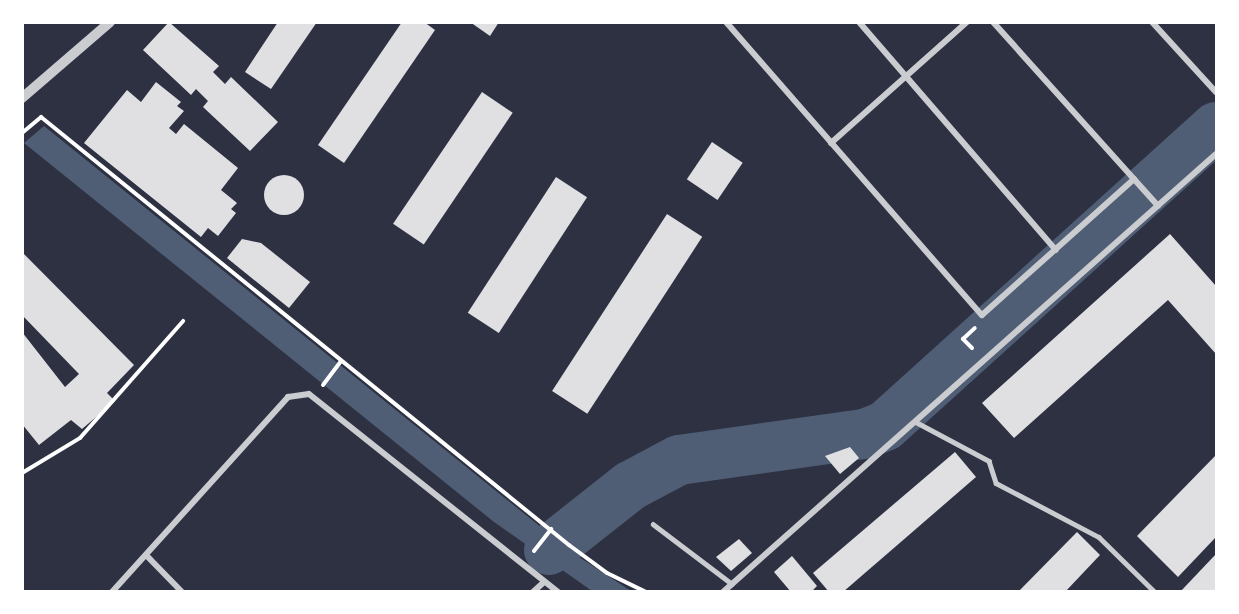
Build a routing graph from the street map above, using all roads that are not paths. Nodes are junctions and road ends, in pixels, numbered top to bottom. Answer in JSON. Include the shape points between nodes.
{"nodes":[{"id":1,"x":110,"y":22,"type":"edge"},
{"id":2,"x":726,"y":22,"type":"edge"},
{"id":3,"x":859,"y":22,"type":"edge"},
{"id":4,"x":967,"y":22,"type":"edge"},
{"id":5,"x":993,"y":22,"type":"edge"},
{"id":6,"x":1152,"y":22,"type":"edge"},
{"id":7,"x":907,"y":78,"type":"junction"},
{"id":8,"x":1216,"y":92,"type":"edge"},
{"id":9,"x":22,"y":98,"type":"edge"},
{"id":10,"x":831,"y":143,"type":"junction"},
{"id":11,"x":1216,"y":154,"type":"edge"},
{"id":12,"x":1134,"y":179,"type":"junction"},
{"id":13,"x":1158,"y":206,"type":"junction"},
{"id":14,"x":1056,"y":250,"type":"junction"},
{"id":15,"x":916,"y":422,"type":"junction"},
{"id":16,"x":653,"y":524,"type":"dead end"},
{"id":17,"x":146,"y":555,"type":"junction"},
{"id":18,"x":543,"y":583,"type":"junction"},
{"id":19,"x":732,"y":584,"type":"junction"},
{"id":20,"x":112,"y":591,"type":"edge"},
{"id":21,"x":182,"y":591,"type":"edge"},
{"id":22,"x":533,"y":591,"type":"edge"},
{"id":23,"x":558,"y":591,"type":"edge"},
{"id":24,"x":723,"y":591,"type":"edge"},
{"id":25,"x":1155,"y":591,"type":"edge"}],
"edges":[{"from":1,"to":9,"type":"street"},
{"from":2,"to":10,"type":"street"},
{"from":3,"to":7,"type":"street"},
{"from":4,"to":7,"type":"street"},
{"from":5,"to":12,"type":"street"},
{"from":6,"to":8,"type":"street"},
{"from":7,"to":10,"type":"street"},
{"from":7,"to":14,"type":"street"},
{"from":10,"to":14,"type":"street","via":[[982,315]]},
{"from":11,"to":13,"type":"street"},
{"from":12,"to":13,"type":"street"},
{"from":12,"to":14,"type":"street"},
{"from":13,"to":15,"type":"street"},
{"from":15,"to":19,"type":"street"},
{"from":15,"to":25,"type":"lane","via":[[989,461],[996,483],[1099,537]]},
{"from":16,"to":19,"type":"lane"},
{"from":17,"to":18,"type":"street","via":[[288,397],[314,398]]},
{"from":17,"to":20,"type":"street"},
{"from":17,"to":21,"type":"street"},
{"from":18,"to":22,"type":"street"},
{"from":18,"to":23,"type":"street"},
{"from":19,"to":24,"type":"street"}]}
